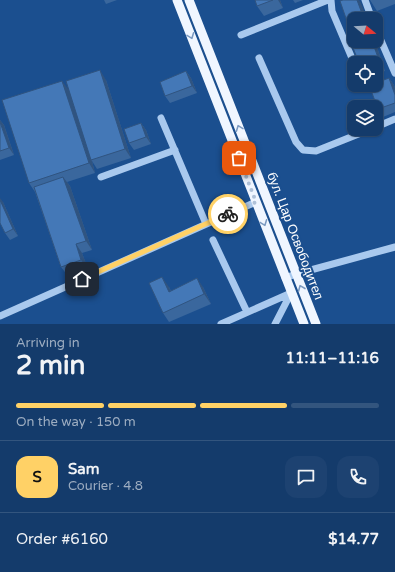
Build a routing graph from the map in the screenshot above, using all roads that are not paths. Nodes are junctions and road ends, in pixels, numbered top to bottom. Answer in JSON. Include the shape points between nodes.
{"nodes":[{"id":1,"x":177,"y":0,"type":"edge"},
{"id":2,"x":189,"y":0,"type":"edge"},
{"id":3,"x":329,"y":0,"type":"edge"},
{"id":4,"x":365,"y":0,"type":"edge"},
{"id":5,"x":369,"y":12,"type":"edge"},
{"id":6,"x":241,"y":35,"type":"dead end"},
{"id":7,"x":346,"y":44,"type":"joint"},
{"id":8,"x":383,"y":46,"type":"edge"},
{"id":9,"x":351,"y":56,"type":"edge"},
{"id":10,"x":259,"y":58,"type":"dead end"},
{"id":11,"x":395,"y":73,"type":"edge"},
{"id":12,"x":161,"y":118,"type":"dead end"},
{"id":13,"x":395,"y":119,"type":"edge"},
{"id":14,"x":383,"y":124,"type":"edge"},
{"id":15,"x":354,"y":136,"type":"edge"},
{"id":16,"x":175,"y":150,"type":"junction"},
{"id":17,"x":101,"y":177,"type":"dead end"},
{"id":18,"x":256,"y":202,"type":"junction"},
{"id":19,"x":206,"y":224,"type":"junction"},
{"id":20,"x":213,"y":240,"type":"dead end"},
{"id":21,"x":395,"y":246,"type":"edge"},
{"id":22,"x":296,"y":274,"type":"junction"},
{"id":23,"x":285,"y":278,"type":"junction"},
{"id":24,"x":291,"y":293,"type":"junction"},
{"id":25,"x":247,"y":312,"type":"junction"},
{"id":26,"x":0,"y":316,"type":"edge"},
{"id":27,"x":224,"y":323,"type":"edge"},
{"id":28,"x":275,"y":324,"type":"edge"},
{"id":29,"x":304,"y":324,"type":"edge"},
{"id":30,"x":316,"y":324,"type":"edge"}],
"edges":[{"from":1,"to":18,"type":"main road","name":"бул. Цар Освободител","one_way":true},
{"from":22,"to":2,"type":"main road","name":"бул. Цар Освободител","one_way":true},
{"from":3,"to":6,"type":"street"},
{"from":3,"to":7,"type":"street"},
{"from":4,"to":5,"type":"street"},
{"from":7,"to":9,"type":"street"},
{"from":8,"to":11,"type":"street"},
{"from":10,"to":15,"type":"street","via":[[296,142],[303,150],[316,151]]},
{"from":12,"to":16,"type":"street"},
{"from":13,"to":14,"type":"street"},
{"from":16,"to":17,"type":"street"},
{"from":16,"to":19,"type":"street"},
{"from":18,"to":19,"type":"street"},
{"from":18,"to":23,"type":"main road","name":"бул. Цар Освободител","one_way":true},
{"from":19,"to":26,"type":"street"},
{"from":20,"to":25,"type":"street"},
{"from":21,"to":22,"type":"street"},
{"from":22,"to":23,"type":"street"},
{"from":30,"to":22,"type":"main road","name":"бул. Цар Освободител","one_way":true},
{"from":23,"to":24,"type":"main road","name":"бул. Цар Освободител"},
{"from":24,"to":25,"type":"street"},
{"from":24,"to":28,"type":"street"},
{"from":24,"to":29,"type":"main road","name":"бул. Цар Освободител"},
{"from":25,"to":27,"type":"street"}]}
